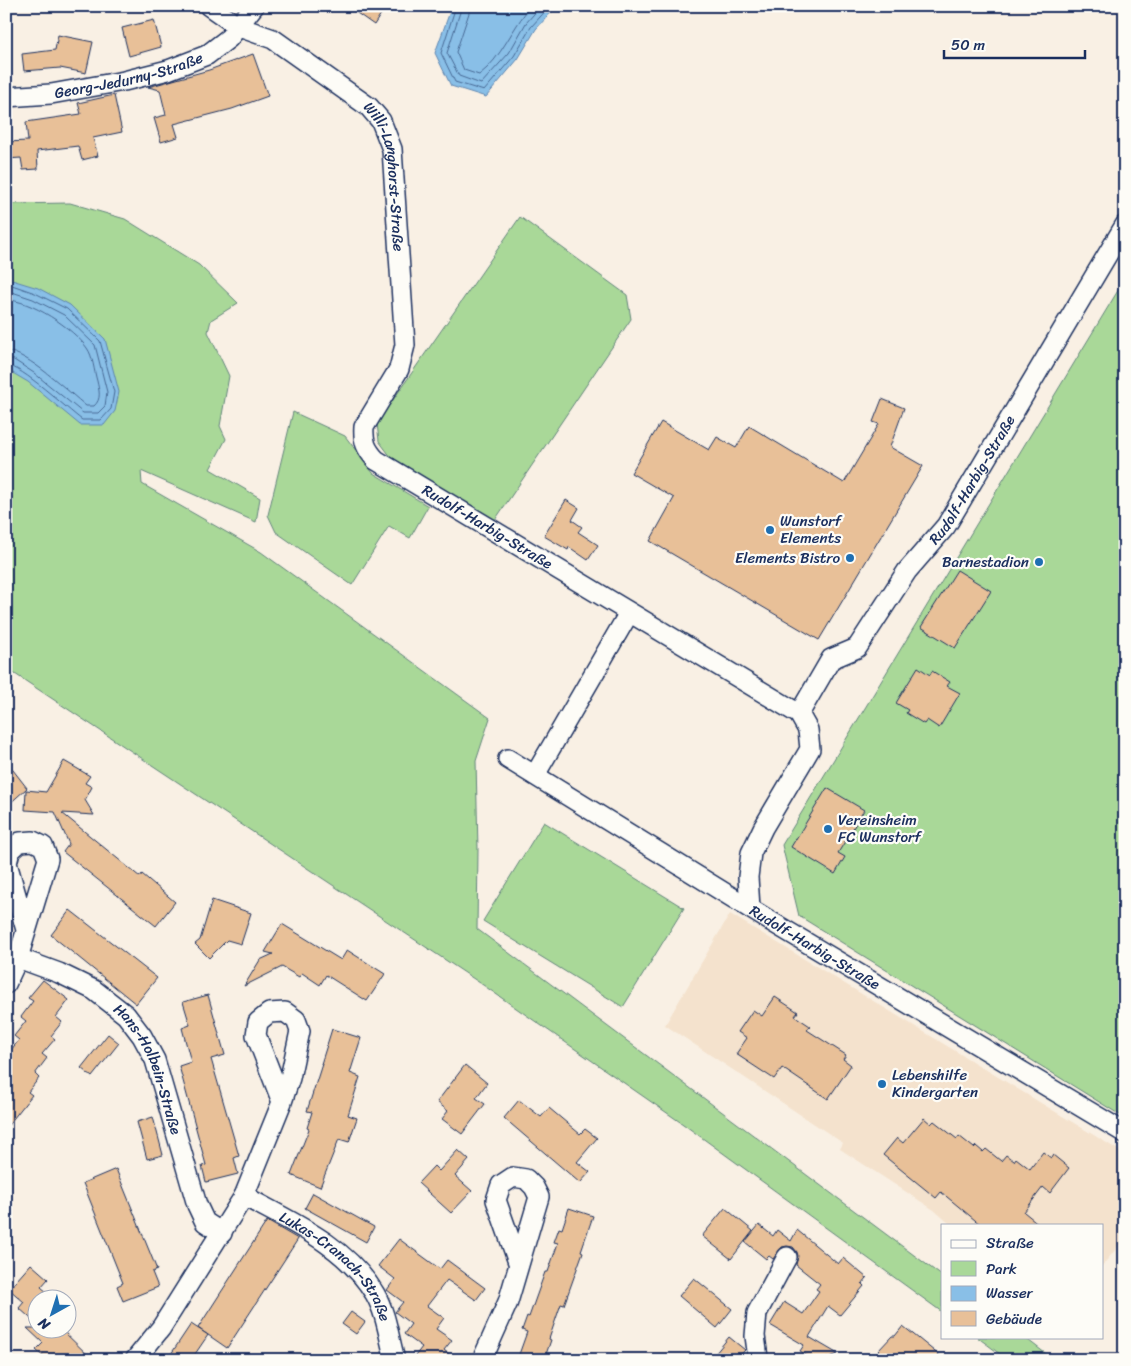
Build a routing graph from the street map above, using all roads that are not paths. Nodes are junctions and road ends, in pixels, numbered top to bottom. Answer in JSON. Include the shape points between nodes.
{"nodes":[{"id":1,"x":209,"y":6,"type":"edge"},
{"id":2,"x":254,"y":6,"type":"edge"},
{"id":3,"x":239,"y":27,"type":"junction"},
{"id":4,"x":6,"y":97,"type":"edge"},
{"id":5,"x":1125,"y":225,"type":"edge"},
{"id":6,"x":364,"y":427,"type":"joint"},
{"id":7,"x":629,"y":613,"type":"junction"},
{"id":8,"x":799,"y":714,"type":"junction"},
{"id":9,"x":508,"y":758,"type":"dead end"},
{"id":10,"x":535,"y":775,"type":"junction"},
{"id":11,"x":750,"y":908,"type":"junction"},
{"id":12,"x":26,"y":930,"type":"dead end"},
{"id":13,"x":18,"y":958,"type":"junction"},
{"id":14,"x":6,"y":984,"type":"edge"},
{"id":15,"x":282,"y":1102,"type":"dead end"},
{"id":16,"x":1125,"y":1133,"type":"edge"},
{"id":17,"x":244,"y":1196,"type":"junction"},
{"id":18,"x":222,"y":1233,"type":"junction"},
{"id":19,"x":787,"y":1258,"type":"dead end"},
{"id":20,"x":520,"y":1265,"type":"dead end"},
{"id":21,"x":761,"y":1359,"type":"edge"},
{"id":22,"x":135,"y":1360,"type":"edge"},
{"id":23,"x":395,"y":1360,"type":"edge"},
{"id":24,"x":482,"y":1360,"type":"edge"}],
"edges":[{"from":1,"to":3,"type":"street","name":"Willi-Langhorst-Straße"},
{"from":2,"to":3,"type":"street","name":"Georg-Jedurny-Straße"},
{"from":3,"to":4,"type":"street","name":"Georg-Jedurny-Straße","via":[[207,55],[168,70],[51,94]]},
{"from":3,"to":6,"type":"street","name":"Willi-Langhorst-Straße","via":[[273,39],[369,107],[382,121],[392,149],[405,345],[399,369]]},
{"from":5,"to":8,"type":"street","name":"Rudolf-Harbig-Straße","via":[[946,526],[907,571],[857,648],[831,660]]},
{"from":6,"to":7,"type":"street","name":"Rudolf-Harbig-Straße","via":[[367,450],[376,460]]},
{"from":7,"to":8,"type":"street","name":"Rudolf-Harbig-Straße"},
{"from":7,"to":10,"type":"street"},
{"from":8,"to":11,"type":"street","via":[[808,730],[810,749],[751,853],[748,876]]},
{"from":9,"to":10,"type":"street","name":"Rudolf-Harbig-Straße"},
{"from":10,"to":11,"type":"street","name":"Rudolf-Harbig-Straße"},
{"from":11,"to":16,"type":"street","name":"Rudolf-Harbig-Straße"},
{"from":12,"to":13,"type":"street"},
{"from":13,"to":14,"type":"street"},
{"from":13,"to":18,"type":"street","name":"Hans-Holbein-Straße","via":[[94,990],[126,1015],[142,1036],[155,1060],[197,1205],[205,1222]]},
{"from":15,"to":17,"type":"street"},
{"from":17,"to":18,"type":"street"},
{"from":17,"to":23,"type":"street","name":"Lukas-Cranach-Straße","via":[[331,1245],[359,1271],[382,1309]]},
{"from":18,"to":22,"type":"street","via":[[161,1328]]},
{"from":19,"to":21,"type":"street","via":[[758,1313],[755,1336]]},
{"from":20,"to":24,"type":"street","via":[[508,1302]]}]}
